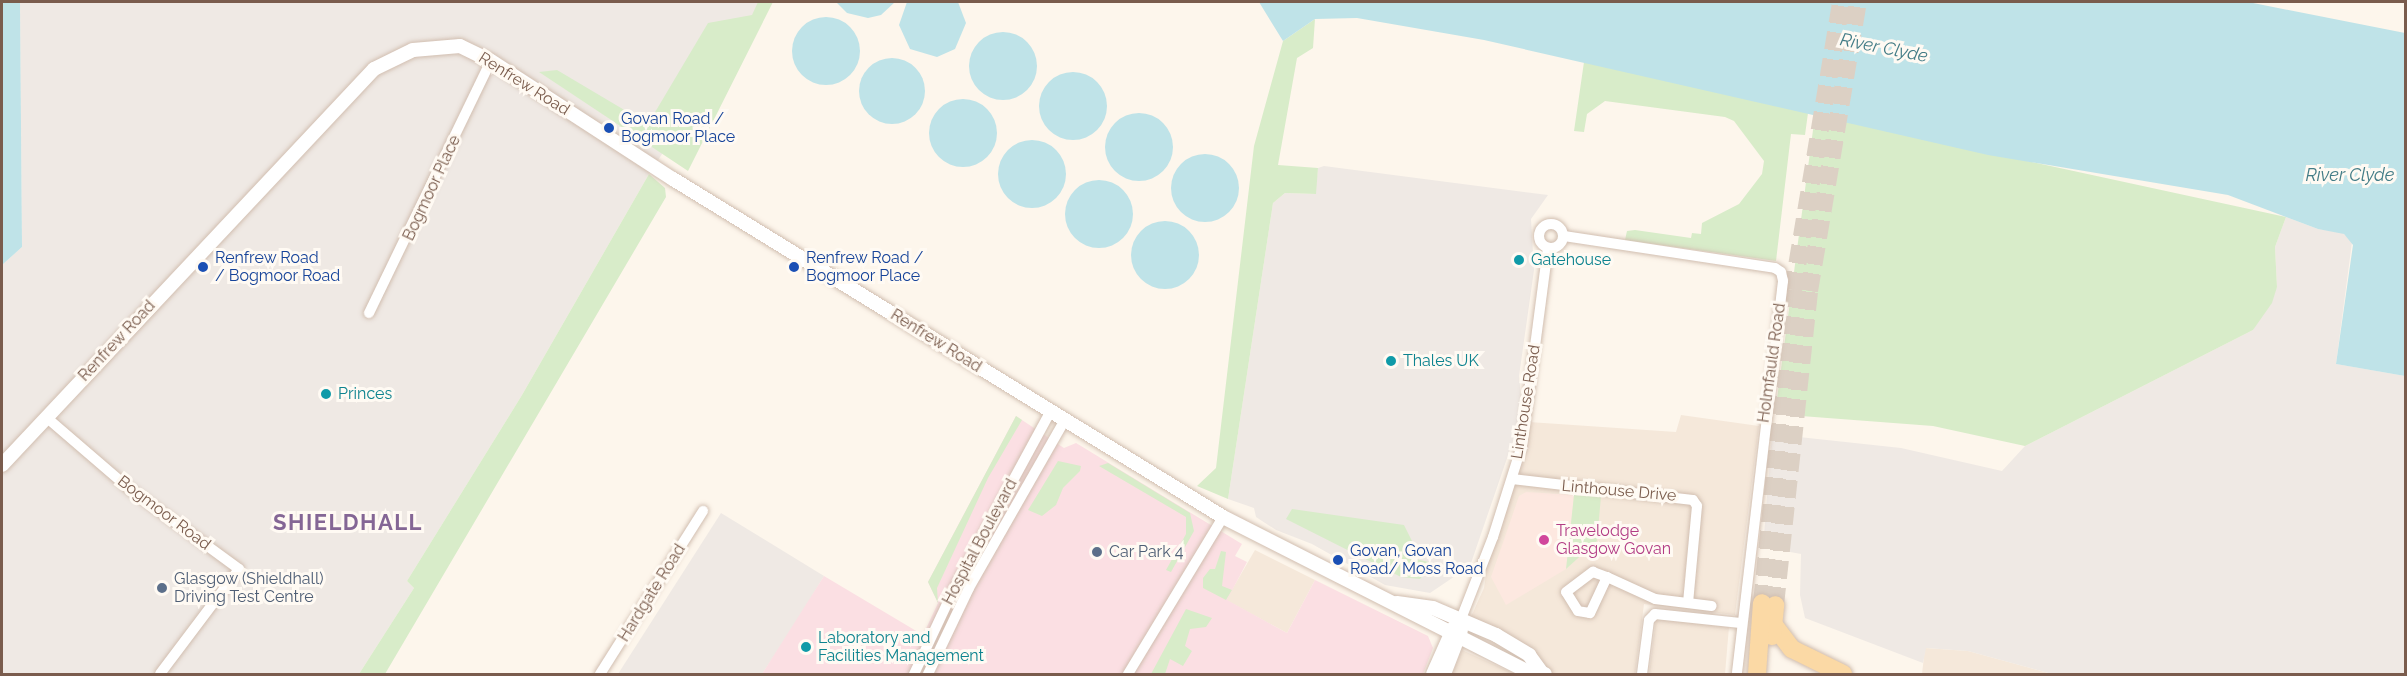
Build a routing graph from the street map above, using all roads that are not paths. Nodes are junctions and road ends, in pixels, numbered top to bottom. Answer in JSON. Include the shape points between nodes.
{"nodes":[{"id":1,"x":491,"y":61,"type":"junction"},
{"id":2,"x":1564,"y":236,"type":"junction"},
{"id":3,"x":1548,"y":248,"type":"junction"},
{"id":4,"x":369,"y":313,"type":"dead end"},
{"id":5,"x":1050,"y":412,"type":"junction"},
{"id":6,"x":46,"y":417,"type":"junction"},
{"id":7,"x":1065,"y":420,"type":"junction"},
{"id":8,"x":2,"y":465,"type":"edge"},
{"id":9,"x":1512,"y":479,"type":"junction"},
{"id":10,"x":704,"y":511,"type":"dead end"},
{"id":11,"x":1223,"y":517,"type":"junction"},
{"id":12,"x":1607,"y":577,"type":"dead end"},
{"id":13,"x":1392,"y":603,"type":"junction"},
{"id":14,"x":1688,"y":603,"type":"junction"},
{"id":15,"x":1712,"y":606,"type":"dead end"},
{"id":16,"x":1461,"y":619,"type":"junction"},
{"id":17,"x":1741,"y":623,"type":"junction"},
{"id":18,"x":1773,"y":624,"type":"junction"},
{"id":19,"x":1455,"y":635,"type":"junction"},
{"id":20,"x":916,"y":670,"type":"edge"},
{"id":21,"x":930,"y":674,"type":"edge"},
{"id":22,"x":1544,"y":674,"type":"edge"},
{"id":23,"x":160,"y":675,"type":"edge"},
{"id":24,"x":600,"y":675,"type":"edge"},
{"id":25,"x":1128,"y":675,"type":"edge"},
{"id":26,"x":1434,"y":675,"type":"edge"},
{"id":27,"x":1444,"y":675,"type":"edge"},
{"id":28,"x":1642,"y":675,"type":"edge"},
{"id":29,"x":1737,"y":675,"type":"edge"},
{"id":30,"x":1757,"y":675,"type":"edge"},
{"id":31,"x":1769,"y":675,"type":"edge"},
{"id":32,"x":1843,"y":675,"type":"edge"}],
"edges":[{"from":1,"to":4,"type":"street","name":"Bogmoor Place"},
{"from":1,"to":5,"type":"street","name":"Renfrew Road","via":[[673,179]]},
{"from":1,"to":6,"type":"street","name":"Renfrew Road","via":[[460,45],[437,45],[413,50],[374,69]]},
{"from":2,"to":3,"type":"street","via":[[1560,244]]},
{"from":2,"to":3,"type":"street","name":"Linthouse Road","via":[[1557,224],[1543,226],[1539,237]]},
{"from":2,"to":17,"type":"street","name":"Holmfauld Road","via":[[1774,268],[1781,273]]},
{"from":3,"to":9,"type":"street","name":"Linthouse Road","via":[[1522,445]]},
{"from":5,"to":7,"type":"street","name":"Renfrew Road"},
{"from":5,"to":20,"type":"street","name":"Hospital Boulevard"},
{"from":6,"to":8,"type":"street","name":"Renfrew Road"},
{"from":6,"to":23,"type":"street","name":"Bogmoor Road","via":[[131,490],[238,569]]},
{"from":7,"to":11,"type":"street","name":"Renfrew Road"},
{"from":7,"to":21,"type":"street","name":"Hospital Boulevard","via":[[969,588]]},
{"from":9,"to":14,"type":"street","name":"Linthouse Drive","via":[[1693,500],[1697,506]]},
{"from":9,"to":16,"type":"street","name":"Linthouse Road"},
{"from":10,"to":24,"type":"street","name":"Hardgate Road"},
{"from":11,"to":13,"type":"street","name":"Renfrew Road"},
{"from":11,"to":25,"type":"street"},
{"from":12,"to":14,"type":"street","via":[[1655,599]]},
{"from":13,"to":16,"type":"street","via":[[1421,604]]},
{"from":13,"to":19,"type":"street","name":"Renfrew Road"},
{"from":14,"to":15,"type":"street"},
{"from":16,"to":19,"type":"street"},
{"from":16,"to":22,"type":"street","via":[[1528,655]]},
{"from":17,"to":28,"type":"street","via":[[1655,614],[1649,620]]},
{"from":17,"to":29,"type":"street","name":"Holmfauld Road"},
{"from":18,"to":30,"type":"main road","via":[[1768,604]]},
{"from":18,"to":31,"type":"main road"},
{"from":18,"to":32,"type":"main road","via":[[1792,649]]},
{"from":19,"to":22,"type":"street","name":"Renfrew Road","via":[[1527,671]]},
{"from":19,"to":26,"type":"street"},
{"from":19,"to":27,"type":"street"},
{"from":20,"to":21,"type":"street"}]}
